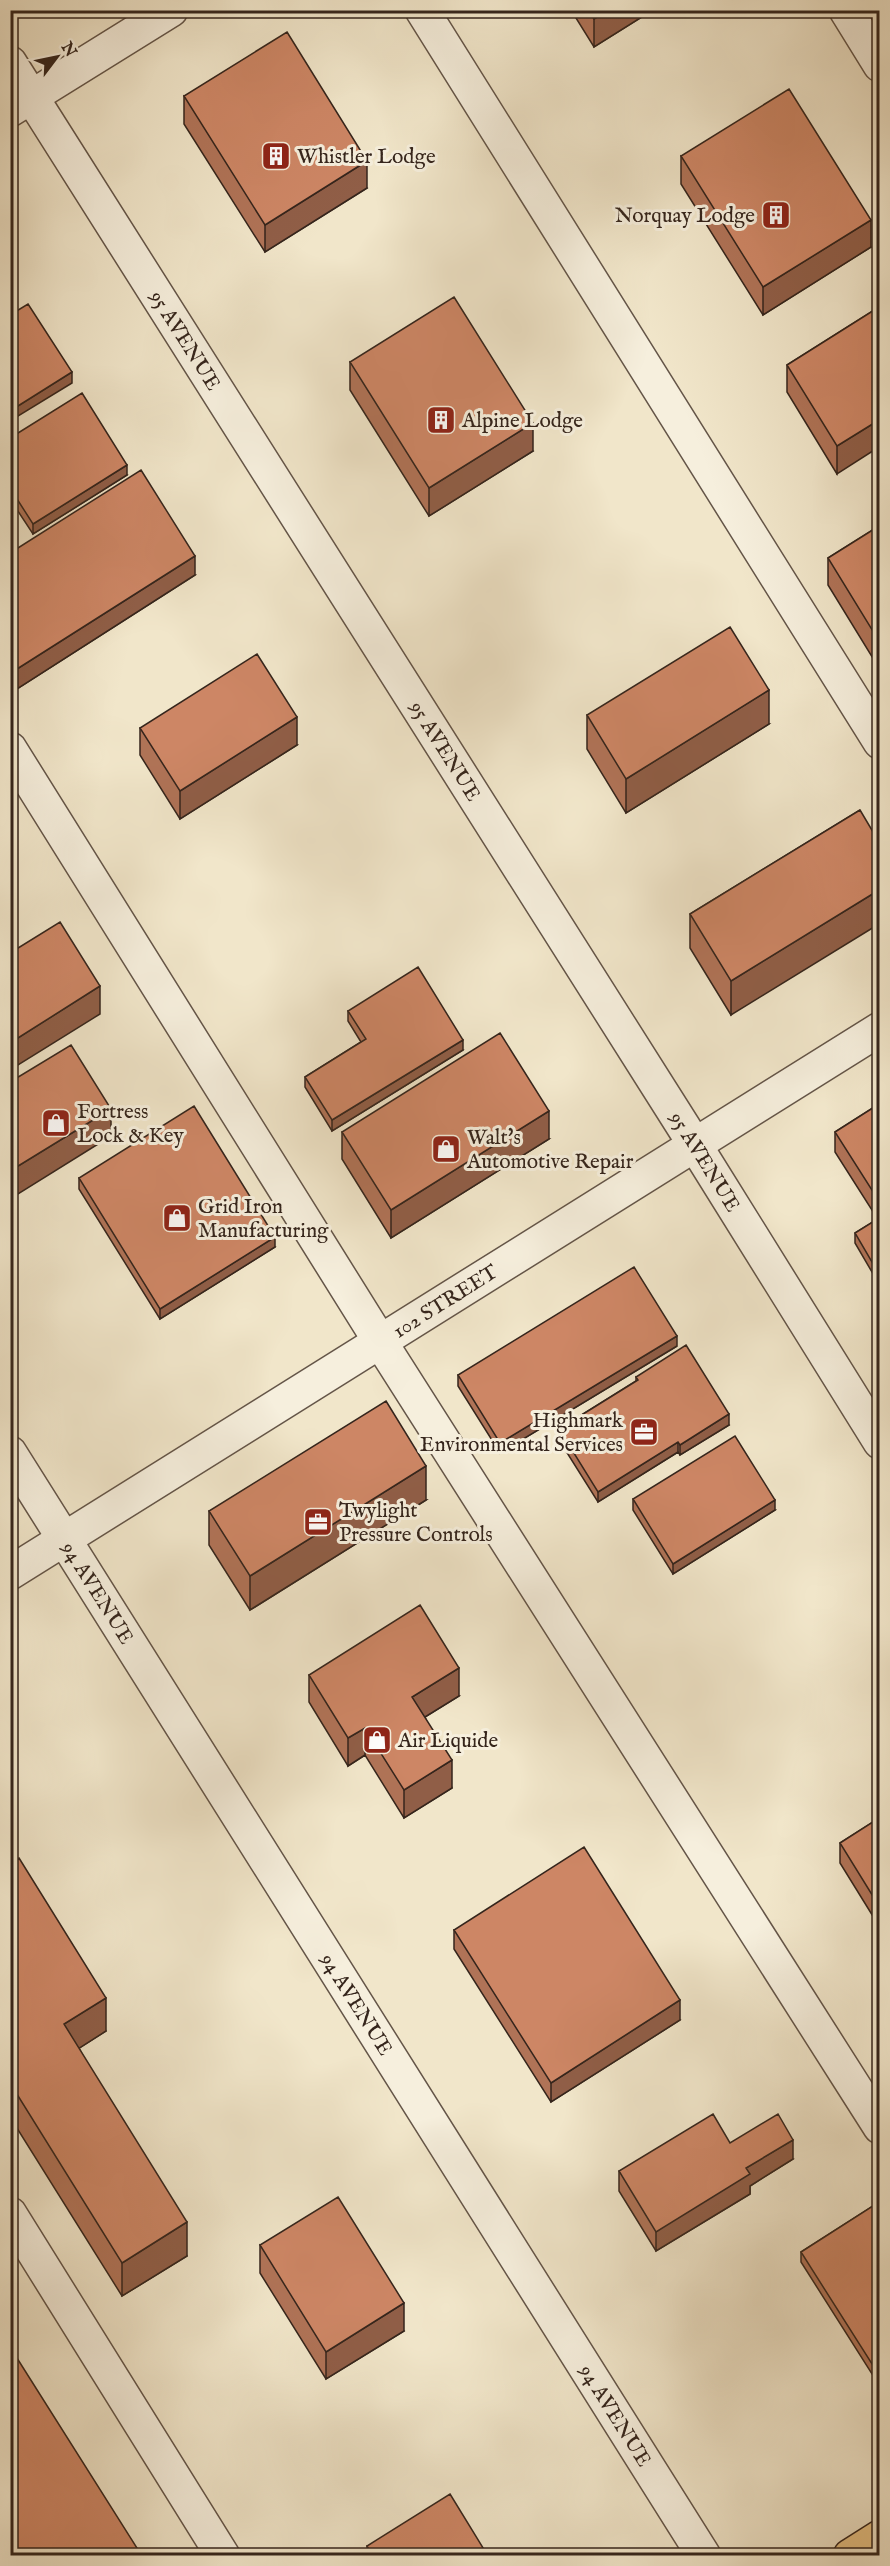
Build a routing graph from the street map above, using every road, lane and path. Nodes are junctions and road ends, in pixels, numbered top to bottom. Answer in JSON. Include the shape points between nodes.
{"nodes":[{"id":1,"x":171,"y":10,"type":"edge"},
{"id":2,"x":422,"y":10,"type":"edge"},
{"id":3,"x":846,"y":10,"type":"edge"},
{"id":4,"x":10,"y":63,"type":"edge"},
{"id":5,"x":879,"y":65,"type":"edge"},
{"id":6,"x":21,"y":103,"type":"edge"},
{"id":7,"x":879,"y":742,"type":"edge"},
{"id":8,"x":10,"y":749,"type":"edge"},
{"id":9,"x":879,"y":1029,"type":"edge"},
{"id":10,"x":695,"y":1145,"type":"junction"},
{"id":11,"x":381,"y":1343,"type":"junction"},
{"id":12,"x":879,"y":1442,"type":"edge"},
{"id":13,"x":10,"y":1453,"type":"edge"},
{"id":14,"x":64,"y":1538,"type":"junction"},
{"id":15,"x":10,"y":1573,"type":"edge"},
{"id":16,"x":879,"y":2127,"type":"edge"},
{"id":17,"x":10,"y":2214,"type":"edge"},
{"id":18,"x":879,"y":2537,"type":"edge"},
{"id":19,"x":223,"y":2556,"type":"edge"},
{"id":20,"x":704,"y":2556,"type":"edge"},
{"id":21,"x":850,"y":2556,"type":"edge"}],
"edges":[{"from":1,"to":6,"type":"street"},
{"from":2,"to":7,"type":"street"},
{"from":3,"to":5,"type":"street"},
{"from":4,"to":6,"type":"street","name":"95 AVENUE"},
{"from":6,"to":10,"type":"street","name":"95 AVENUE"},
{"from":8,"to":11,"type":"street"},
{"from":9,"to":10,"type":"street","name":"102 STREET"},
{"from":10,"to":11,"type":"street","name":"102 STREET"},
{"from":10,"to":12,"type":"street","name":"95 AVENUE"},
{"from":11,"to":14,"type":"street","name":"102 STREET"},
{"from":11,"to":16,"type":"street"},
{"from":13,"to":14,"type":"street","name":"94 AVENUE"},
{"from":14,"to":15,"type":"street","name":"102 STREET"},
{"from":14,"to":20,"type":"street","name":"94 AVENUE"},
{"from":17,"to":19,"type":"street"},
{"from":18,"to":21,"type":"main road"}]}
